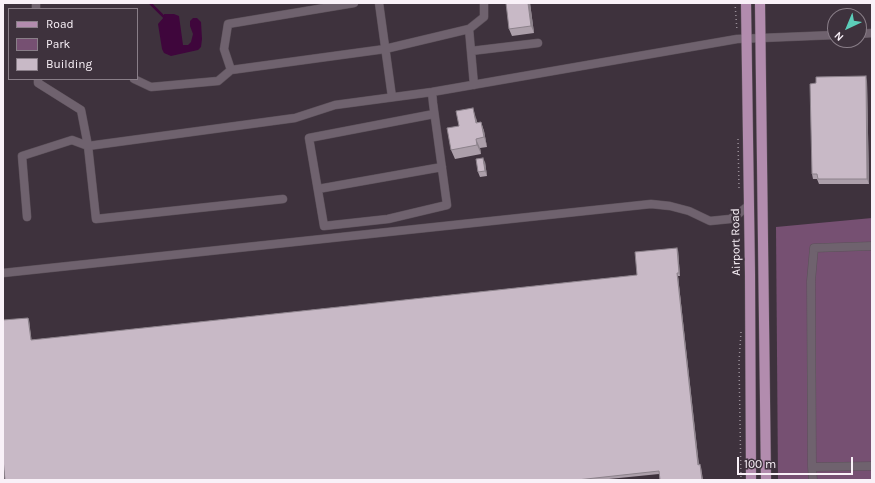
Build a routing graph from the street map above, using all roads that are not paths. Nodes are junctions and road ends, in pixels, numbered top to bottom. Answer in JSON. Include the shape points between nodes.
{"nodes":[{"id":1,"x":354,"y":3,"type":"edge"},
{"id":2,"x":379,"y":3,"type":"edge"},
{"id":3,"x":484,"y":3,"type":"edge"},
{"id":4,"x":746,"y":3,"type":"edge"},
{"id":5,"x":760,"y":3,"type":"edge"},
{"id":6,"x":469,"y":30,"type":"junction"},
{"id":7,"x":827,"y":35,"type":"edge"},
{"id":8,"x":749,"y":39,"type":"junction"},
{"id":9,"x":538,"y":42,"type":"dead end"},
{"id":10,"x":385,"y":48,"type":"junction"},
{"id":11,"x":471,"y":51,"type":"junction"},
{"id":12,"x":231,"y":70,"type":"junction"},
{"id":13,"x":38,"y":80,"type":"edge"},
{"id":14,"x":136,"y":80,"type":"edge"},
{"id":15,"x":474,"y":85,"type":"junction"},
{"id":16,"x":432,"y":92,"type":"junction"},
{"id":17,"x":392,"y":97,"type":"junction"},
{"id":18,"x":434,"y":114,"type":"junction"},
{"id":19,"x":88,"y":146,"type":"junction"},
{"id":20,"x":442,"y":167,"type":"junction"},
{"id":21,"x":318,"y":189,"type":"junction"},
{"id":22,"x":283,"y":199,"type":"dead end"},
{"id":23,"x":749,"y":205,"type":"junction"},
{"id":24,"x":27,"y":217,"type":"dead end"},
{"id":25,"x":872,"y":246,"type":"edge"},
{"id":26,"x":3,"y":273,"type":"edge"},
{"id":27,"x":872,"y":466,"type":"edge"},
{"id":28,"x":812,"y":467,"type":"junction"},
{"id":29,"x":751,"y":480,"type":"edge"},
{"id":30,"x":766,"y":480,"type":"edge"},
{"id":31,"x":813,"y":480,"type":"edge"}],
"edges":[{"from":1,"to":12,"type":"street","via":[[228,24],[224,48]]},
{"from":2,"to":10,"type":"street"},
{"from":3,"to":6,"type":"street","via":[[484,17]]},
{"from":4,"to":8,"type":"main road","name":"Airport Road"},
{"from":5,"to":8,"type":"main road","name":"Airport Road"},
{"from":6,"to":10,"type":"street"},
{"from":6,"to":11,"type":"street"},
{"from":7,"to":8,"type":"street"},
{"from":8,"to":15,"type":"street"},
{"from":8,"to":23,"type":"main road","name":"Airport Road"},
{"from":8,"to":30,"type":"main road","name":"Airport Road"},
{"from":9,"to":11,"type":"street"},
{"from":10,"to":12,"type":"street"},
{"from":10,"to":17,"type":"street"},
{"from":11,"to":15,"type":"street"},
{"from":12,"to":14,"type":"street","via":[[218,81],[151,87]]},
{"from":13,"to":19,"type":"street","via":[[38,83],[82,110]]},
{"from":15,"to":16,"type":"street"},
{"from":16,"to":17,"type":"street"},
{"from":16,"to":18,"type":"street"},
{"from":17,"to":19,"type":"street","via":[[335,105],[295,118]]},
{"from":18,"to":20,"type":"street"},
{"from":18,"to":21,"type":"street","via":[[309,138]]},
{"from":19,"to":22,"type":"street","via":[[96,219]]},
{"from":19,"to":24,"type":"street","via":[[72,140],[22,156]]},
{"from":20,"to":21,"type":"street"},
{"from":20,"to":21,"type":"street","via":[[447,205],[388,219],[324,226]]},
{"from":23,"to":26,"type":"street","via":[[730,219],[710,221],[689,211],[651,204]]},
{"from":23,"to":29,"type":"main road","name":"Airport Road"},
{"from":25,"to":28,"type":"street","via":[[814,248],[811,281]]},
{"from":27,"to":28,"type":"street"},
{"from":28,"to":31,"type":"street"}]}
